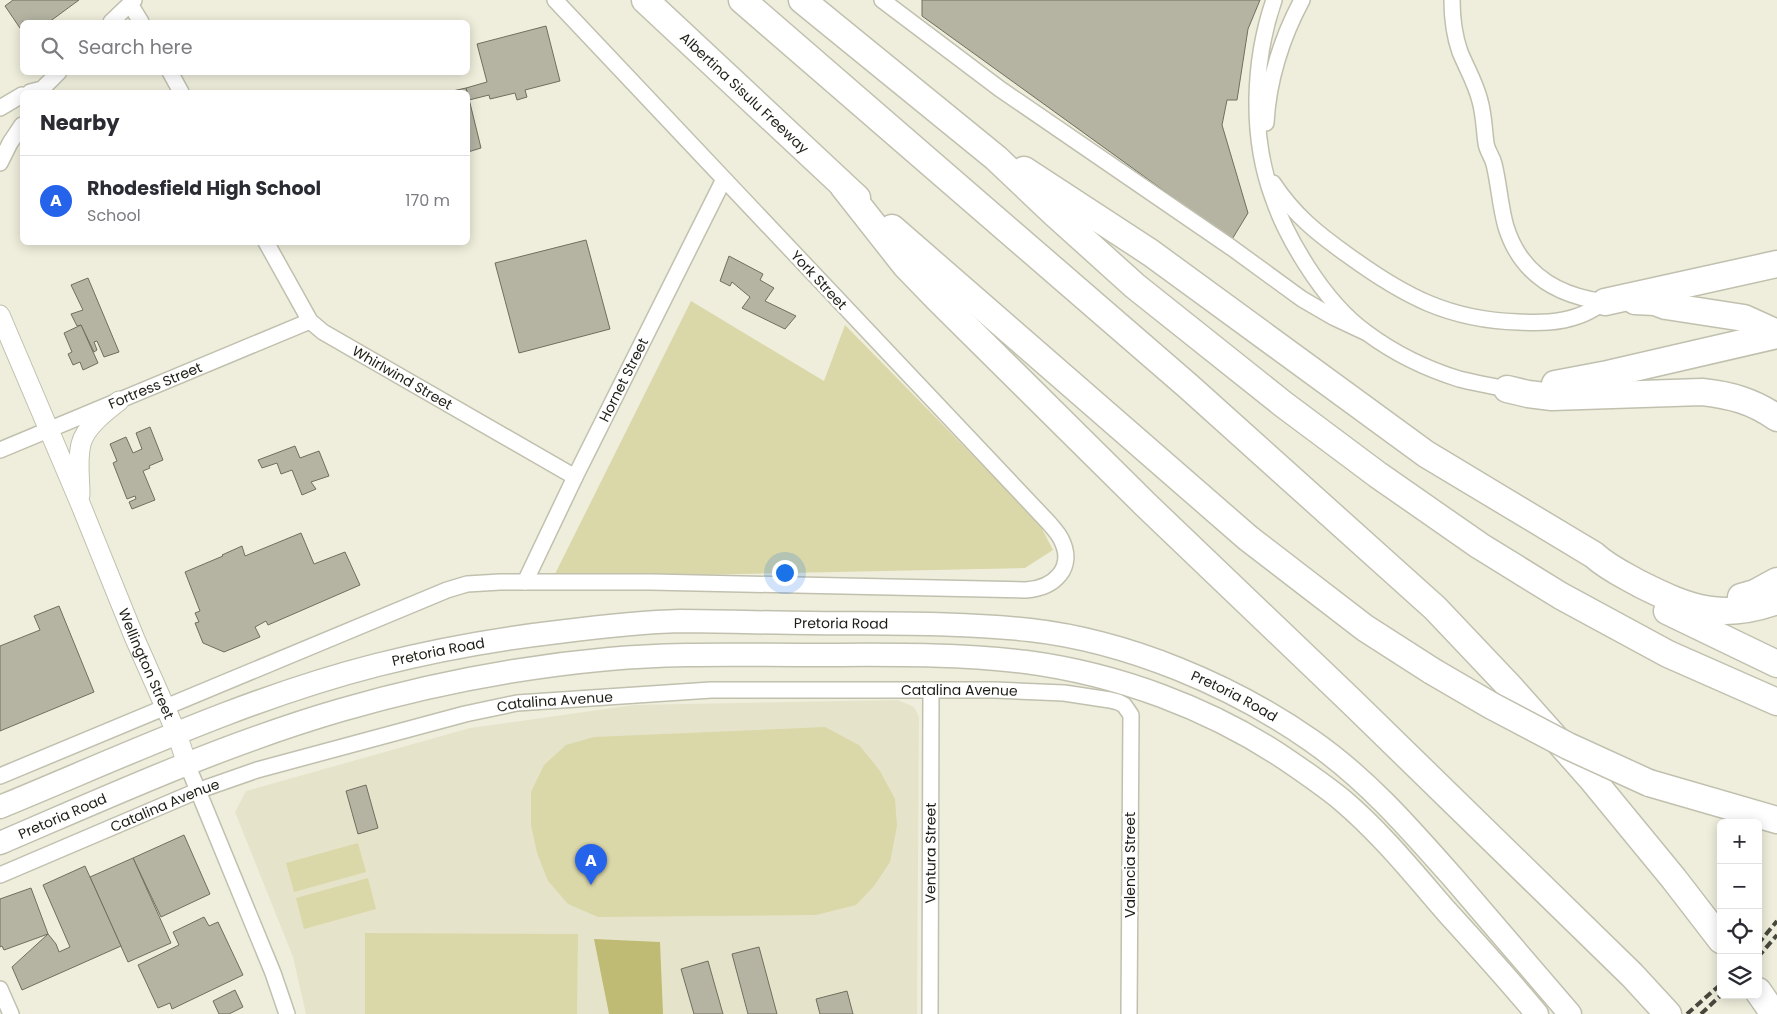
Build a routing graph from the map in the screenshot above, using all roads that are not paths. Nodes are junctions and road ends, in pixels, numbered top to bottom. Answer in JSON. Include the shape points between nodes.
{"nodes":[{"id":1,"x":554,"y":0,"type":"edge"},
{"id":2,"x":645,"y":0,"type":"edge"},
{"id":3,"x":742,"y":0,"type":"edge"},
{"id":4,"x":802,"y":0,"type":"edge"},
{"id":5,"x":882,"y":0,"type":"edge"},
{"id":6,"x":1274,"y":0,"type":"edge"},
{"id":7,"x":1302,"y":0,"type":"edge"},
{"id":8,"x":1452,"y":0,"type":"edge"},
{"id":9,"x":132,"y":2,"type":"edge"},
{"id":10,"x":113,"y":20,"type":"edge"},
{"id":11,"x":140,"y":20,"type":"edge"},
{"id":12,"x":56,"y":75,"type":"edge"},
{"id":13,"x":172,"y":75,"type":"edge"},
{"id":14,"x":39,"y":90,"type":"edge"},
{"id":15,"x":180,"y":90,"type":"edge"},
{"id":16,"x":20,"y":96,"type":"edge"},
{"id":17,"x":0,"y":108,"type":"edge"},
{"id":18,"x":20,"y":128,"type":"edge"},
{"id":19,"x":996,"y":158,"type":"junction"},
{"id":20,"x":0,"y":163,"type":"edge"},
{"id":21,"x":1265,"y":167,"type":"junction"},
{"id":22,"x":724,"y":179,"type":"junction"},
{"id":23,"x":843,"y":186,"type":"junction"},
{"id":24,"x":268,"y":245,"type":"edge"},
{"id":25,"x":1777,"y":264,"type":"edge"},
{"id":26,"x":1614,"y":301,"type":"junction"},
{"id":27,"x":0,"y":315,"type":"edge"},
{"id":28,"x":310,"y":322,"type":"junction"},
{"id":29,"x":1365,"y":332,"type":"junction"},
{"id":30,"x":1777,"y":334,"type":"edge"},
{"id":31,"x":1777,"y":344,"type":"edge"},
{"id":32,"x":1739,"y":345,"type":"junction"},
{"id":33,"x":1507,"y":389,"type":"junction"},
{"id":34,"x":119,"y":401,"type":"junction"},
{"id":35,"x":1777,"y":418,"type":"edge"},
{"id":36,"x":49,"y":429,"type":"junction"},
{"id":37,"x":0,"y":450,"type":"edge"},
{"id":38,"x":1426,"y":454,"type":"junction"},
{"id":39,"x":576,"y":477,"type":"junction"},
{"id":40,"x":80,"y":503,"type":"junction"},
{"id":41,"x":1594,"y":555,"type":"junction"},
{"id":42,"x":1777,"y":581,"type":"edge"},
{"id":43,"x":525,"y":582,"type":"junction"},
{"id":44,"x":1777,"y":601,"type":"edge"},
{"id":45,"x":1777,"y":664,"type":"edge"},
{"id":46,"x":931,"y":690,"type":"junction"},
{"id":47,"x":1777,"y":702,"type":"edge"},
{"id":48,"x":164,"y":706,"type":"junction"},
{"id":49,"x":1130,"y":715,"type":"joint"},
{"id":50,"x":177,"y":734,"type":"junction"},
{"id":51,"x":187,"y":764,"type":"junction"},
{"id":52,"x":0,"y":776,"type":"edge"},
{"id":53,"x":197,"y":790,"type":"junction"},
{"id":54,"x":0,"y":806,"type":"edge"},
{"id":55,"x":1777,"y":820,"type":"edge"},
{"id":56,"x":0,"y":843,"type":"edge"},
{"id":57,"x":0,"y":875,"type":"edge"},
{"id":58,"x":1717,"y":935,"type":"edge"},
{"id":59,"x":1515,"y":988,"type":"junction"},
{"id":60,"x":0,"y":989,"type":"edge"},
{"id":61,"x":1762,"y":997,"type":"edge"},
{"id":62,"x":11,"y":1014,"type":"edge"},
{"id":63,"x":287,"y":1014,"type":"edge"},
{"id":64,"x":930,"y":1014,"type":"edge"},
{"id":65,"x":1129,"y":1014,"type":"edge"},
{"id":66,"x":1525,"y":1014,"type":"edge"},
{"id":67,"x":1537,"y":1014,"type":"edge"},
{"id":68,"x":1570,"y":1014,"type":"edge"},
{"id":69,"x":1668,"y":1014,"type":"edge"},
{"id":70,"x":1774,"y":1014,"type":"edge"}],
"edges":[{"from":1,"to":22,"type":"street","name":"York Street"},
{"from":2,"to":23,"type":"highway","name":"Albertina Sisulu Freeway"},
{"from":3,"to":58,"type":"highway","via":[[1188,386],[1435,608],[1591,778]]},
{"from":4,"to":19,"type":"highway"},
{"from":5,"to":29,"type":"street","via":[[1000,89],[1302,299]]},
{"from":6,"to":21,"type":"street","via":[[1261,53],[1258,87],[1257,113]]},
{"from":7,"to":21,"type":"street","via":[[1281,48],[1272,84],[1267,112]]},
{"from":8,"to":26,"type":"street","via":[[1456,37],[1480,100],[1486,145],[1494,161],[1507,228],[1519,255],[1544,282],[1576,296]]},
{"from":9,"to":10,"type":"street"},
{"from":9,"to":11,"type":"street"},
{"from":12,"to":14,"type":"street"},
{"from":13,"to":15,"type":"street"},
{"from":16,"to":17,"type":"street"},
{"from":18,"to":20,"type":"street"},
{"from":19,"to":38,"type":"highway","via":[[1032,174],[1151,253]]},
{"from":19,"to":47,"type":"highway","via":[[1135,286],[1283,404],[1480,546],[1561,596],[1668,654]]},
{"from":21,"to":26,"type":"street","via":[[1286,201],[1308,226],[1386,282],[1440,309],[1478,319],[1539,323],[1580,316]]},
{"from":21,"to":29,"type":"street","via":[[1272,196],[1296,248],[1331,299]]},
{"from":22,"to":39,"type":"street","name":"Hornet Street"},
{"from":22,"to":43,"type":"street","name":"York Street","via":[[1049,523],[1062,541],[1063,569],[1059,577],[1045,587],[1026,590]]},
{"from":23,"to":55,"type":"highway","bridge":true,"via":[[1248,538],[1365,628],[1492,706],[1568,746],[1649,783]]},
{"from":23,"to":69,"type":"highway","via":[[906,266],[938,299],[1632,975]]},
{"from":24,"to":28,"type":"street","name":"Whirlwind Street"},
{"from":25,"to":26,"type":"highway"},
{"from":26,"to":30,"type":"highway","via":[[1655,302],[1744,318]]},
{"from":27,"to":36,"type":"street","name":"Wellington Street"},
{"from":28,"to":34,"type":"street","name":"Fortress Street"},
{"from":28,"to":39,"type":"street","name":"Whirlwind Street"},
{"from":29,"to":33,"type":"street","via":[[1398,353],[1457,378]]},
{"from":30,"to":32,"type":"highway"},
{"from":31,"to":32,"type":"highway"},
{"from":32,"to":33,"type":"highway","via":[[1608,374]]},
{"from":33,"to":35,"type":"highway","via":[[1552,397],[1726,394],[1763,408]]},
{"from":34,"to":36,"type":"street","name":"Fortress Street"},
{"from":34,"to":40,"type":"street","via":[[90,428],[81,443]]},
{"from":36,"to":37,"type":"street","name":"Fortress Street"},
{"from":36,"to":40,"type":"street","name":"Wellington Street"},
{"from":38,"to":41,"type":"highway"},
{"from":38,"to":45,"type":"highway","via":[[1473,495],[1625,589]]},
{"from":39,"to":43,"type":"street","name":"Hornet Street"},
{"from":40,"to":48,"type":"street","name":"Wellington Street"},
{"from":41,"to":42,"type":"highway","via":[[1603,555],[1702,598],[1730,599],[1755,593]]},
{"from":41,"to":44,"type":"highway","via":[[1613,570],[1694,607],[1726,612]]},
{"from":43,"to":48,"type":"street","via":[[481,582],[455,586]]},
{"from":46,"to":49,"type":"street","name":"Catalina Avenue","via":[[1064,693],[1118,702],[1128,709]]},
{"from":46,"to":53,"type":"street","name":"Catalina Avenue","via":[[712,690],[517,703],[256,770]]},
{"from":46,"to":64,"type":"street","name":"Ventura Street"},
{"from":48,"to":50,"type":"street","name":"Wellington Street"},
{"from":48,"to":52,"type":"street"},
{"from":49,"to":65,"type":"street","name":"Valencia Street"},
{"from":50,"to":51,"type":"street","name":"Wellington Street"},
{"from":50,"to":54,"type":"main road","name":"Pretoria Road"},
{"from":50,"to":68,"type":"main road","name":"Pretoria Road","via":[[253,704],[375,666],[446,649],[611,625],[679,621],[976,625],[1034,630],[1083,639],[1130,651],[1210,682],[1271,714],[1341,762],[1402,818]]},
{"from":51,"to":53,"type":"street","name":"Wellington Street"},
{"from":51,"to":56,"type":"main road","name":"Pretoria Road"},
{"from":51,"to":59,"type":"main road","name":"Pretoria Road","via":[[340,710],[491,676],[566,664],[695,655],[882,655],[986,658],[1030,663],[1092,675],[1167,699],[1215,720],[1285,759],[1343,801],[1369,826]]},
{"from":53,"to":57,"type":"street","name":"Catalina Avenue"},
{"from":53,"to":63,"type":"street","name":"Wellington Street"},
{"from":59,"to":66,"type":"main road"},
{"from":59,"to":67,"type":"main road","name":"Pretoria Road"},
{"from":60,"to":62,"type":"street"},
{"from":61,"to":70,"type":"highway"}]}
